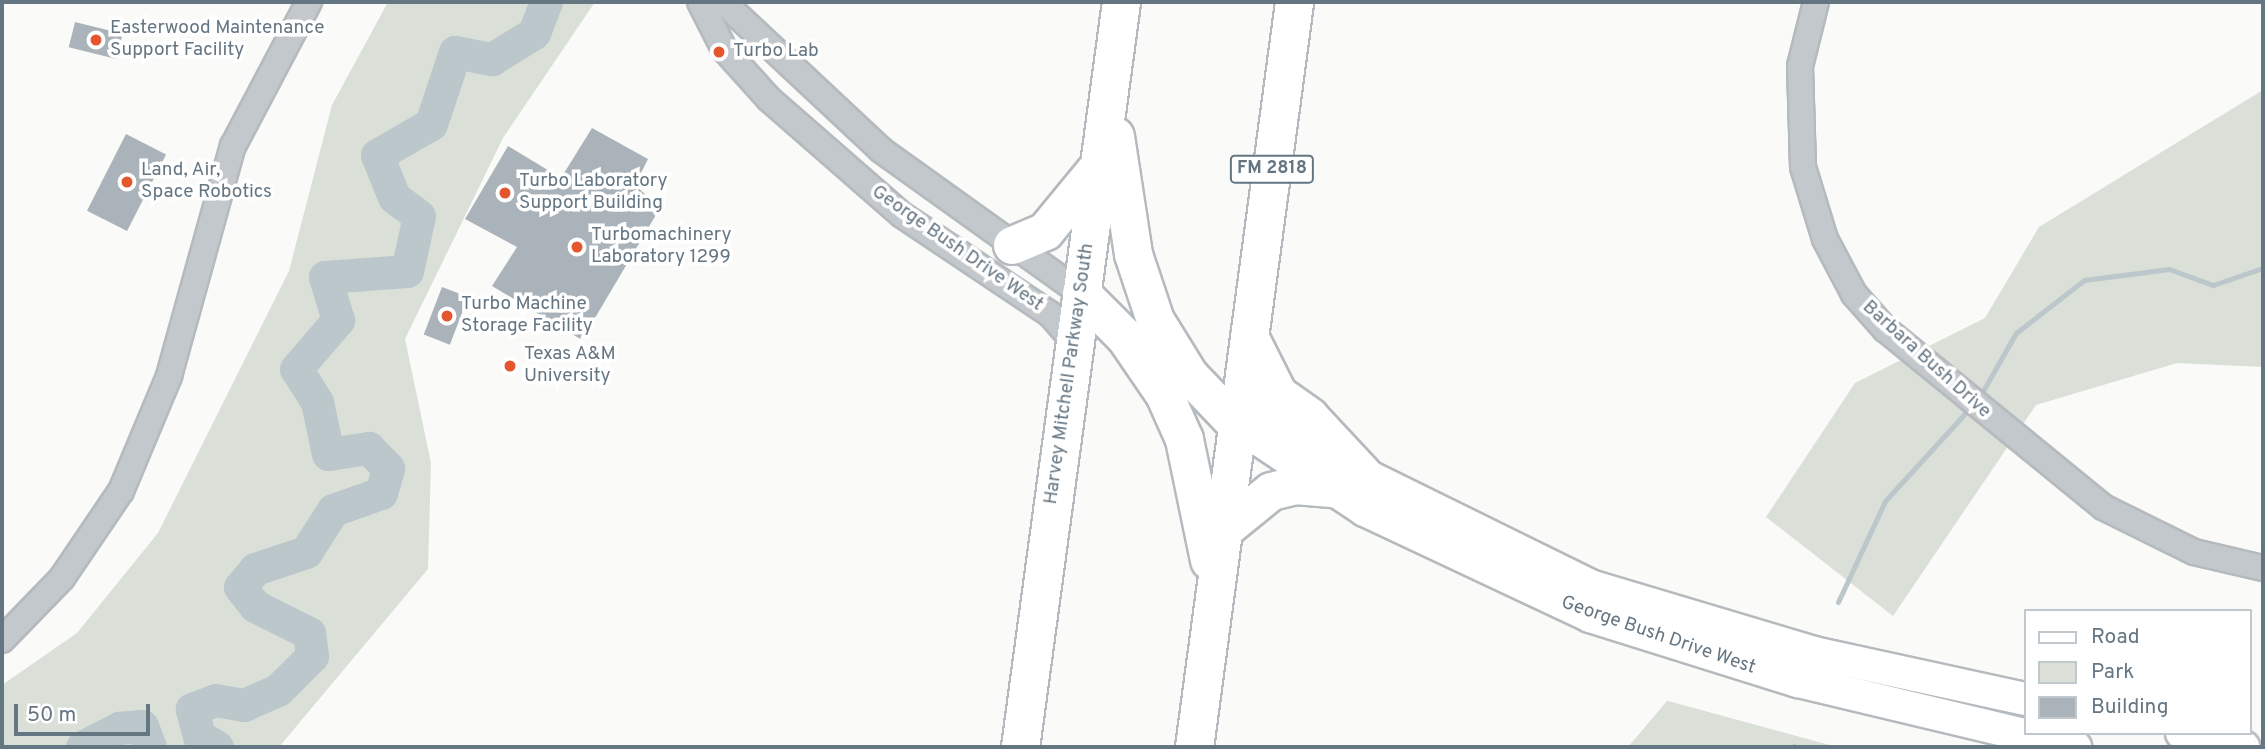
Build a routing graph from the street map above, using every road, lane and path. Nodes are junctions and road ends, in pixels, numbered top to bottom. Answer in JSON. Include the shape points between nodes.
{"nodes":[{"id":1,"x":309,"y":2,"type":"edge"},
{"id":2,"x":700,"y":2,"type":"edge"},
{"id":3,"x":723,"y":2,"type":"edge"},
{"id":4,"x":1121,"y":2,"type":"edge"},
{"id":5,"x":1294,"y":2,"type":"edge"},
{"id":6,"x":1816,"y":2,"type":"edge"},
{"id":7,"x":1108,"y":93,"type":"junction"},
{"id":8,"x":1099,"y":166,"type":"junction"},
{"id":9,"x":1012,"y":245,"type":"junction"},
{"id":10,"x":1081,"y":293,"type":"junction"},
{"id":11,"x":1249,"y":336,"type":"junction"},
{"id":12,"x":1074,"y":342,"type":"junction"},
{"id":13,"x":1242,"y":387,"type":"junction"},
{"id":14,"x":1236,"y":425,"type":"junction"},
{"id":15,"x":1347,"y":481,"type":"junction"},
{"id":16,"x":1224,"y":529,"type":"junction"},
{"id":17,"x":2263,"y":568,"type":"edge"},
{"id":18,"x":1215,"y":595,"type":"junction"},
{"id":19,"x":2,"y":640,"type":"edge"},
{"id":20,"x":2024,"y":699,"type":"edge"},
{"id":21,"x":2024,"y":735,"type":"edge"},
{"id":22,"x":2025,"y":735,"type":"edge"},
{"id":23,"x":2191,"y":735,"type":"edge"},
{"id":24,"x":1020,"y":747,"type":"edge"},
{"id":25,"x":1195,"y":747,"type":"edge"},
{"id":26,"x":2075,"y":747,"type":"edge"},
{"id":27,"x":2243,"y":747,"type":"edge"}],
"edges":[{"from":1,"to":19,"type":"street","via":[[233,146],[169,376],[121,491],[62,578]]},
{"from":2,"to":12,"type":"street","name":"George Bush Drive West","via":[[724,49],[779,108],[902,215],[1051,314]]},
{"from":3,"to":9,"type":"street","name":"George Bush Drive West","via":[[881,150]]},
{"from":4,"to":7,"type":"highway","name":"Harvey Mitchell Parkway South"},
{"from":5,"to":11,"type":"highway","number":"FM 2818"},
{"from":6,"to":17,"type":"street","name":"Barbara Bush Drive","via":[[1800,66],[1803,167],[1838,268],[1885,329],[2027,450],[2131,524],[2194,552]]},
{"from":7,"to":8,"type":"highway","name":"Harvey Mitchell Parkway South"},
{"from":7,"to":14,"type":"highway","via":[[1133,254],[1155,320],[1189,375]]},
{"from":8,"to":9,"type":"highway","via":[[1045,231]]},
{"from":8,"to":10,"type":"highway","name":"Harvey Mitchell Parkway South"},
{"from":9,"to":10,"type":"street","name":"George Bush Drive West"},
{"from":10,"to":12,"type":"highway","name":"Harvey Mitchell Parkway South"},
{"from":10,"to":18,"type":"highway","via":[[1146,365],[1184,439]]},
{"from":11,"to":13,"type":"highway","number":"FM 2818"},
{"from":11,"to":15,"type":"highway","via":[[1278,394],[1309,416]]},
{"from":12,"to":24,"type":"highway","name":"Harvey Mitchell Parkway South"},
{"from":13,"to":14,"type":"highway","number":"FM 2818"},
{"from":13,"to":15,"type":"main road","name":"George Bush Drive West"},
{"from":14,"to":15,"type":"main road","name":"George Bush Drive West"},
{"from":14,"to":16,"type":"highway","number":"FM 2818"},
{"from":15,"to":16,"type":"highway","via":[[1271,491]]},
{"from":15,"to":20,"type":"main road","name":"George Bush Drive West","via":[[1543,566],[1691,620]]},
{"from":15,"to":21,"type":"main road","name":"George Bush Drive West","via":[[1488,573],[1637,634],[1798,681]]},
{"from":16,"to":18,"type":"highway","number":"FM 2818"},
{"from":18,"to":25,"type":"highway","number":"FM 2818"},
{"from":22,"to":26,"type":"main road","name":"George Bush Drive West"},
{"from":23,"to":27,"type":"main road"}]}
